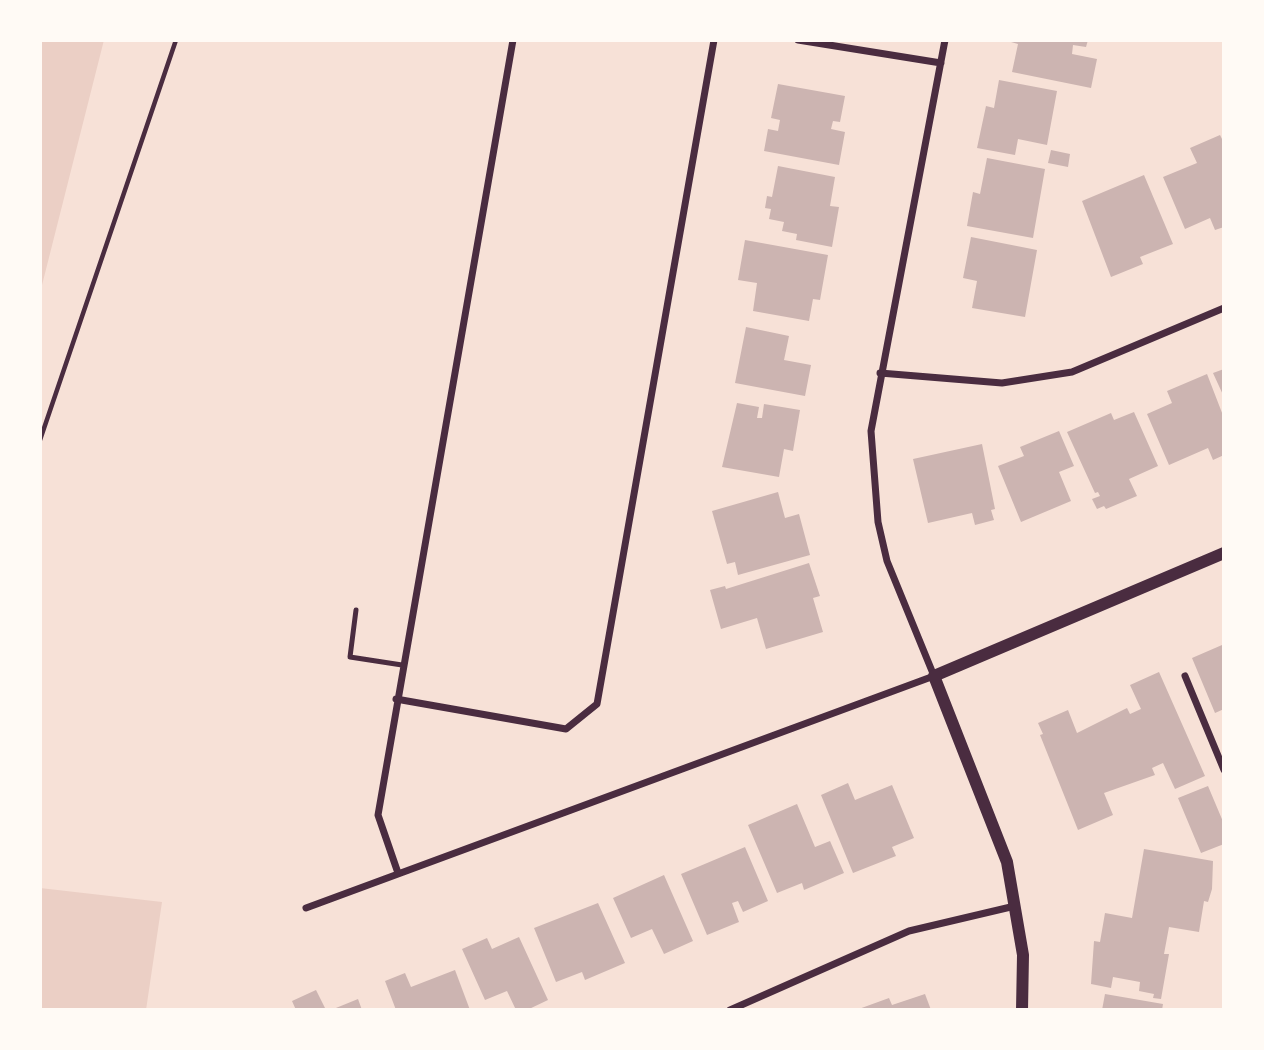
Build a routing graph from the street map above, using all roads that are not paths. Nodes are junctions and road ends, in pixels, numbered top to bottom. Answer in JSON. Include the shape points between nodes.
{"nodes":[{"id":1,"x":513,"y":40,"type":"edge"},
{"id":2,"x":714,"y":40,"type":"edge"},
{"id":3,"x":798,"y":40,"type":"edge"},
{"id":4,"x":945,"y":40,"type":"edge"},
{"id":5,"x":941,"y":64,"type":"junction"},
{"id":6,"x":1224,"y":308,"type":"edge"},
{"id":7,"x":880,"y":373,"type":"junction"},
{"id":8,"x":1224,"y":553,"type":"edge"},
{"id":9,"x":356,"y":610,"type":"dead end"},
{"id":10,"x":402,"y":665,"type":"junction"},
{"id":11,"x":934,"y":676,"type":"junction"},
{"id":12,"x":1185,"y":676,"type":"dead end"},
{"id":13,"x":396,"y":699,"type":"junction"},
{"id":14,"x":1224,"y":770,"type":"edge"},
{"id":15,"x":398,"y":873,"type":"junction"},
{"id":16,"x":1015,"y":906,"type":"junction"},
{"id":17,"x":306,"y":908,"type":"dead end"},
{"id":18,"x":730,"y":1010,"type":"edge"},
{"id":19,"x":1022,"y":1010,"type":"edge"}],
"edges":[{"from":1,"to":10,"type":"street"},
{"from":2,"to":13,"type":"street","via":[[597,704],[565,729]]},
{"from":3,"to":5,"type":"street"},
{"from":4,"to":5,"type":"street"},
{"from":5,"to":7,"type":"street"},
{"from":6,"to":7,"type":"street","via":[[1072,372],[1002,383]]},
{"from":7,"to":11,"type":"street","via":[[871,431],[878,522],[887,561]]},
{"from":8,"to":11,"type":"street"},
{"from":9,"to":10,"type":"lane","via":[[350,657]]},
{"from":10,"to":13,"type":"street"},
{"from":11,"to":15,"type":"street"},
{"from":11,"to":16,"type":"street","via":[[1007,862]]},
{"from":12,"to":14,"type":"street"},
{"from":13,"to":15,"type":"street","via":[[378,815]]},
{"from":15,"to":17,"type":"street"},
{"from":16,"to":18,"type":"street","via":[[909,932]]},
{"from":16,"to":19,"type":"street","via":[[1023,955]]}]}
